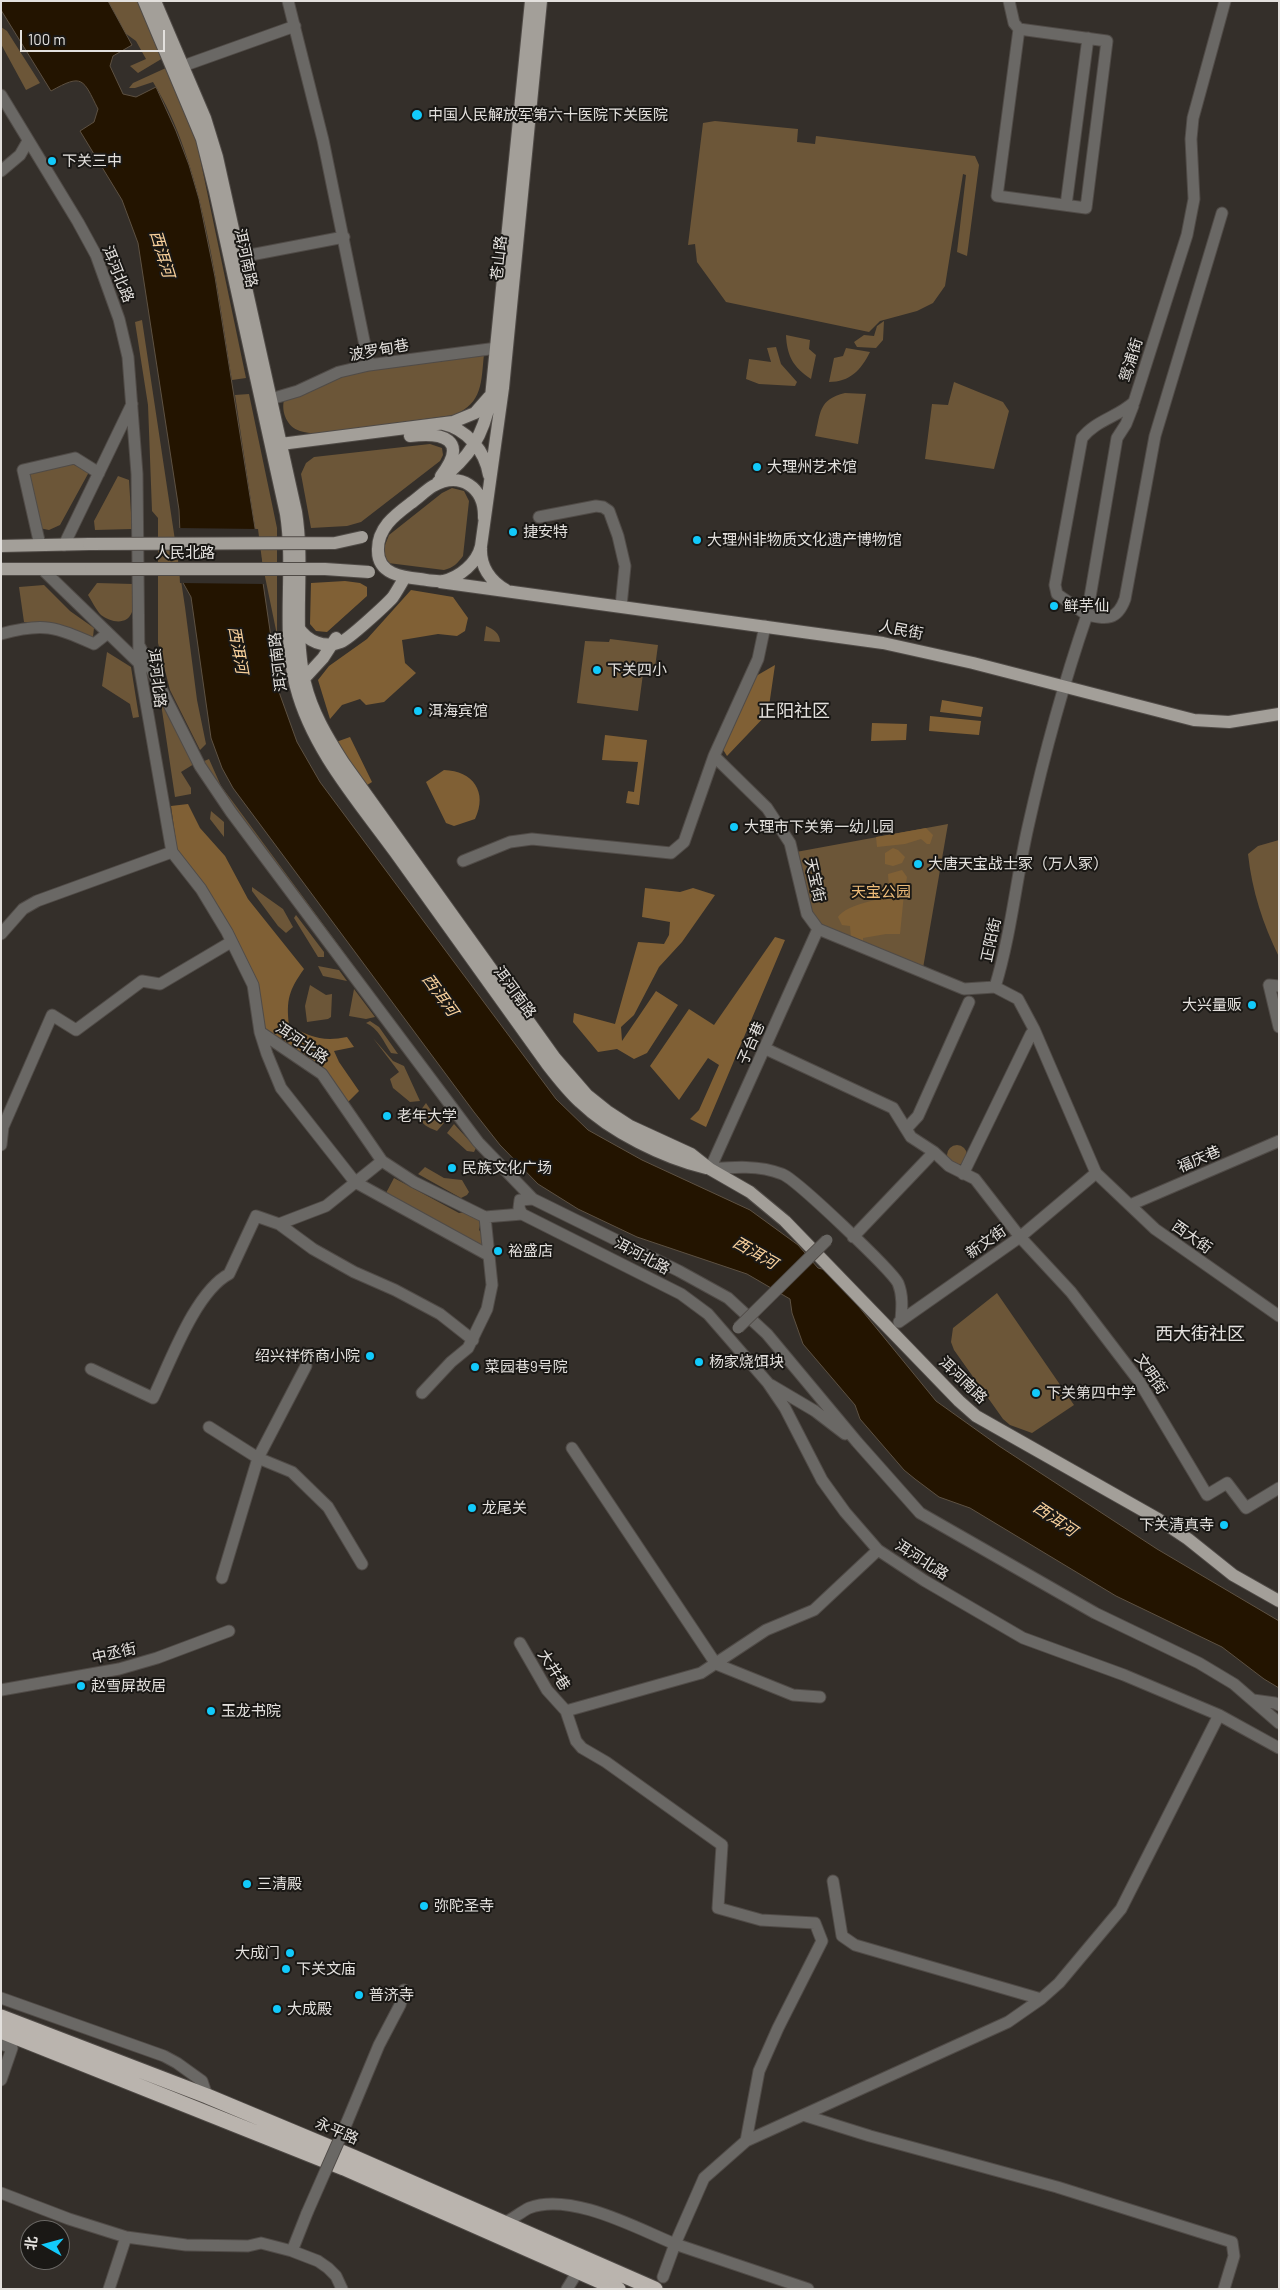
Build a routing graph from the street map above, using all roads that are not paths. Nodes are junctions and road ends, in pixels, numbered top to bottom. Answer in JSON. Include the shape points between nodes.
{"nodes":[{"id":1,"x":144,"y":1,"type":"edge"},
{"id":2,"x":155,"y":1,"type":"edge"},
{"id":3,"x":288,"y":1,"type":"edge"},
{"id":4,"x":531,"y":1,"type":"edge"},
{"id":5,"x":542,"y":1,"type":"edge"},
{"id":6,"x":1009,"y":1,"type":"edge"},
{"id":7,"x":1225,"y":1,"type":"edge"},
{"id":8,"x":295,"y":26,"type":"junction"},
{"id":9,"x":1019,"y":29,"type":"junction"},
{"id":10,"x":1088,"y":38,"type":"junction"},
{"id":11,"x":182,"y":66,"type":"junction"},
{"id":12,"x":1,"y":95,"type":"edge"},
{"id":13,"x":28,"y":141,"type":"junction"},
{"id":14,"x":1,"y":171,"type":"edge"},
{"id":15,"x":1066,"y":205,"type":"junction"},
{"id":16,"x":1222,"y":213,"type":"dead end"},
{"id":17,"x":344,"y":237,"type":"junction"},
{"id":18,"x":240,"y":257,"type":"junction"},
{"id":19,"x":497,"y":348,"type":"junction"},
{"id":20,"x":369,"y":365,"type":"junction"},
{"id":21,"x":493,"y":382,"type":"junction"},
{"id":22,"x":271,"y":399,"type":"junction"},
{"id":23,"x":133,"y":402,"type":"junction"},
{"id":24,"x":1134,"y":402,"type":"junction"},
{"id":25,"x":443,"y":424,"type":"junction"},
{"id":26,"x":475,"y":444,"type":"junction"},
{"id":27,"x":277,"y":448,"type":"junction"},
{"id":28,"x":99,"y":473,"type":"junction"},
{"id":29,"x":489,"y":485,"type":"junction"},
{"id":30,"x":432,"y":487,"type":"junction"},
{"id":31,"x":392,"y":517,"type":"junction"},
{"id":32,"x":538,"y":517,"type":"dead end"},
{"id":33,"x":484,"y":518,"type":"junction"},
{"id":34,"x":40,"y":545,"type":"junction"},
{"id":35,"x":64,"y":545,"type":"junction"},
{"id":36,"x":1,"y":546,"type":"edge"},
{"id":37,"x":481,"y":546,"type":"junction"},
{"id":38,"x":1,"y":569,"type":"edge"},
{"id":39,"x":42,"y":569,"type":"junction"},
{"id":40,"x":405,"y":577,"type":"junction"},
{"id":41,"x":440,"y":582,"type":"junction"},
{"id":42,"x":511,"y":592,"type":"junction"},
{"id":43,"x":621,"y":606,"type":"junction"},
{"id":44,"x":290,"y":615,"type":"junction"},
{"id":45,"x":1087,"y":615,"type":"junction"},
{"id":46,"x":765,"y":626,"type":"junction"},
{"id":47,"x":300,"y":629,"type":"junction"},
{"id":48,"x":108,"y":633,"type":"junction"},
{"id":49,"x":1,"y":634,"type":"edge"},
{"id":50,"x":138,"y":642,"type":"junction"},
{"id":51,"x":334,"y":644,"type":"junction"},
{"id":52,"x":139,"y":663,"type":"junction"},
{"id":53,"x":300,"y":683,"type":"junction"},
{"id":54,"x":1063,"y":687,"type":"junction"},
{"id":55,"x":1279,"y":714,"type":"edge"},
{"id":56,"x":1245,"y":720,"type":"junction"},
{"id":57,"x":1279,"y":720,"type":"edge"},
{"id":58,"x":714,"y":756,"type":"junction"},
{"id":59,"x":172,"y":852,"type":"junction"},
{"id":60,"x":463,"y":861,"type":"dead end"},
{"id":61,"x":818,"y":929,"type":"junction"},
{"id":62,"x":1,"y":934,"type":"edge"},
{"id":63,"x":232,"y":942,"type":"junction"},
{"id":64,"x":1279,"y":986,"type":"edge"},
{"id":65,"x":994,"y":987,"type":"junction"},
{"id":66,"x":969,"y":1002,"type":"dead end"},
{"id":67,"x":1279,"y":1027,"type":"edge"},
{"id":68,"x":260,"y":1032,"type":"junction"},
{"id":69,"x":1031,"y":1034,"type":"dead end"},
{"id":70,"x":766,"y":1049,"type":"junction"},
{"id":71,"x":906,"y":1129,"type":"junction"},
{"id":72,"x":1279,"y":1141,"type":"edge"},
{"id":73,"x":1,"y":1145,"type":"edge"},
{"id":74,"x":934,"y":1152,"type":"junction"},
{"id":75,"x":382,"y":1160,"type":"junction"},
{"id":76,"x":710,"y":1169,"type":"junction"},
{"id":77,"x":1096,"y":1173,"type":"junction"},
{"id":78,"x":963,"y":1174,"type":"junction"},
{"id":79,"x":355,"y":1182,"type":"junction"},
{"id":80,"x":533,"y":1199,"type":"junction"},
{"id":81,"x":1130,"y":1205,"type":"junction"},
{"id":82,"x":522,"y":1214,"type":"junction"},
{"id":83,"x":485,"y":1217,"type":"junction"},
{"id":84,"x":279,"y":1224,"type":"junction"},
{"id":85,"x":841,"y":1226,"type":"junction"},
{"id":86,"x":853,"y":1237,"type":"junction"},
{"id":87,"x":1020,"y":1237,"type":"junction"},
{"id":88,"x":488,"y":1255,"type":"junction"},
{"id":89,"x":1279,"y":1316,"type":"edge"},
{"id":90,"x":901,"y":1320,"type":"junction"},
{"id":91,"x":891,"y":1331,"type":"junction"},
{"id":92,"x":729,"y":1337,"type":"junction"},
{"id":93,"x":472,"y":1340,"type":"junction"},
{"id":94,"x":306,"y":1366,"type":"dead end"},
{"id":95,"x":91,"y":1369,"type":"dead end"},
{"id":96,"x":768,"y":1383,"type":"junction"},
{"id":97,"x":422,"y":1393,"type":"dead end"},
{"id":98,"x":209,"y":1427,"type":"dead end"},
{"id":99,"x":857,"y":1442,"type":"junction"},
{"id":100,"x":572,"y":1448,"type":"dead end"},
{"id":101,"x":258,"y":1458,"type":"junction"},
{"id":102,"x":1279,"y":1488,"type":"edge"},
{"id":103,"x":878,"y":1550,"type":"junction"},
{"id":104,"x":362,"y":1564,"type":"dead end"},
{"id":105,"x":222,"y":1578,"type":"dead end"},
{"id":106,"x":1279,"y":1601,"type":"edge"},
{"id":107,"x":229,"y":1631,"type":"dead end"},
{"id":108,"x":520,"y":1643,"type":"dead end"},
{"id":109,"x":716,"y":1664,"type":"junction"},
{"id":110,"x":1,"y":1690,"type":"edge"},
{"id":111,"x":820,"y":1697,"type":"dead end"},
{"id":112,"x":1253,"y":1700,"type":"junction"},
{"id":113,"x":1279,"y":1705,"type":"edge"},
{"id":114,"x":566,"y":1711,"type":"junction"},
{"id":115,"x":1219,"y":1715,"type":"junction"},
{"id":116,"x":1279,"y":1723,"type":"edge"},
{"id":117,"x":1279,"y":1748,"type":"edge"},
{"id":118,"x":834,"y":1881,"type":"dead end"},
{"id":119,"x":404,"y":1990,"type":"dead end"},
{"id":120,"x":1,"y":1998,"type":"edge"},
{"id":121,"x":1041,"y":1999,"type":"junction"},
{"id":122,"x":1,"y":2017,"type":"edge"},
{"id":123,"x":1,"y":2031,"type":"edge"},
{"id":124,"x":1,"y":2044,"type":"edge"},
{"id":125,"x":1,"y":2080,"type":"edge"},
{"id":126,"x":207,"y":2096,"type":"junction"},
{"id":127,"x":803,"y":2115,"type":"junction"},
{"id":128,"x":746,"y":2141,"type":"junction"},
{"id":129,"x":1,"y":2193,"type":"edge"},
{"id":130,"x":506,"y":2222,"type":"junction"},
{"id":131,"x":126,"y":2237,"type":"junction"},
{"id":132,"x":675,"y":2244,"type":"junction"},
{"id":133,"x":292,"y":2251,"type":"junction"},
{"id":134,"x":578,"y":2271,"type":"junction"},
{"id":135,"x":659,"y":2283,"type":"edge"},
{"id":136,"x":109,"y":2289,"type":"edge"},
{"id":137,"x":342,"y":2289,"type":"edge"},
{"id":138,"x":568,"y":2289,"type":"edge"},
{"id":139,"x":618,"y":2289,"type":"edge"},
{"id":140,"x":808,"y":2289,"type":"edge"},
{"id":141,"x":1224,"y":2289,"type":"edge"}],
"edges":[{"from":1,"to":27,"type":"main road","name":"洱河南路","via":[[202,139]]},
{"from":2,"to":11,"type":"main road","name":"洱河南路"},
{"from":3,"to":8,"type":"street"},
{"from":4,"to":19,"type":"main road","name":"苍山路"},
{"from":5,"to":29,"type":"main road","name":"苍山路","via":[[503,388]]},
{"from":6,"to":9,"type":"street","via":[[1014,23]]},
{"from":7,"to":24,"type":"street","name":"鸳浦街","via":[[1193,118],[1194,199],[1187,235]]},
{"from":8,"to":11,"type":"street"},
{"from":8,"to":17,"type":"street"},
{"from":9,"to":10,"type":"street"},
{"from":9,"to":15,"type":"street","via":[[997,196]]},
{"from":10,"to":15,"type":"street"},
{"from":10,"to":15,"type":"street","via":[[1107,41],[1086,208]]},
{"from":11,"to":18,"type":"main road","name":"洱河南路","via":[[211,136]]},
{"from":12,"to":13,"type":"street","name":"洱河北路"},
{"from":13,"to":14,"type":"street","via":[[20,155]]},
{"from":13,"to":23,"type":"street","name":"洱河北路","via":[[67,201],[96,255],[127,353]]},
{"from":16,"to":45,"type":"street","via":[[1155,436],[1122,608],[1110,617]]},
{"from":17,"to":18,"type":"street"},
{"from":17,"to":20,"type":"street"},
{"from":18,"to":22,"type":"main road","name":"洱河南路"},
{"from":19,"to":20,"type":"street","name":"波罗甸巷"},
{"from":19,"to":21,"type":"main road","name":"苍山路"},
{"from":20,"to":22,"type":"street","name":"波罗甸巷","via":[[339,372],[298,391]]},
{"from":21,"to":25,"type":"main road","via":[[488,398],[478,411],[461,420]]},
{"from":21,"to":26,"type":"main road","via":[[487,415]]},
{"from":22,"to":27,"type":"main road","name":"洱河南路"},
{"from":23,"to":28,"type":"street"},
{"from":23,"to":50,"type":"street","name":"洱河北路","via":[[138,517]]},
{"from":24,"to":45,"type":"street","via":[[1117,438]]},
{"from":24,"to":45,"type":"street","name":"鸳浦街","via":[[1124,412],[1089,428],[1082,438],[1055,585],[1058,594]]},
{"from":25,"to":26,"type":"main road","via":[[462,432]]},
{"from":25,"to":27,"type":"main road"},
{"from":26,"to":29,"type":"main road","via":[[486,461]]},
{"from":26,"to":30,"type":"main road","via":[[459,465]]},
{"from":27,"to":30,"type":"main road","via":[[420,435],[442,436],[451,443],[452,456]]},
{"from":27,"to":44,"type":"main road","name":"洱河南路","via":[[291,562]]},
{"from":27,"to":47,"type":"main road","name":"洱河南路","via":[[296,512],[300,542]]},
{"from":28,"to":34,"type":"street","via":[[75,458],[23,470]]},
{"from":28,"to":35,"type":"street"},
{"from":29,"to":33,"type":"main road","name":"苍山路"},
{"from":30,"to":31,"type":"main road"},
{"from":30,"to":33,"type":"main road","via":[[452,481],[470,485],[482,500]]},
{"from":31,"to":35,"type":"main road","name":"人民北路","bridge":true,"via":[[362,537],[335,543]]},
{"from":31,"to":40,"type":"main road","via":[[381,534],[378,556],[386,570]]},
{"from":32,"to":43,"type":"street","via":[[596,506],[609,511],[625,566]]},
{"from":33,"to":37,"type":"main road"},
{"from":34,"to":35,"type":"main road","name":"人民北路"},
{"from":34,"to":36,"type":"main road","name":"人民北路"},
{"from":37,"to":41,"type":"main road","via":[[468,567]]},
{"from":37,"to":42,"type":"main road","via":[[482,562],[488,574]]},
{"from":38,"to":39,"type":"main road","name":"人民北路"},
{"from":39,"to":40,"type":"main road","name":"人民北路","bridge":true,"via":[[330,569]]},
{"from":39,"to":48,"type":"street"},
{"from":40,"to":41,"type":"main road"},
{"from":40,"to":51,"type":"main road","via":[[392,598],[343,642]]},
{"from":41,"to":42,"type":"main road","name":"人民街"},
{"from":42,"to":43,"type":"main road","name":"人民街"},
{"from":43,"to":46,"type":"main road","name":"人民街"},
{"from":44,"to":47,"type":"main road"},
{"from":44,"to":53,"type":"main road","name":"洱河南路","via":[[290,650]]},
{"from":45,"to":54,"type":"street"},
{"from":46,"to":54,"type":"main road","name":"人民街","via":[[883,643]]},
{"from":46,"to":58,"type":"street","via":[[758,659]]},
{"from":47,"to":51,"type":"main road","via":[[312,641]]},
{"from":47,"to":53,"type":"main road","name":"洱河南路"},
{"from":48,"to":49,"type":"street","via":[[94,644],[57,628],[39,626]]},
{"from":48,"to":52,"type":"street"},
{"from":50,"to":52,"type":"street","name":"洱河北路"},
{"from":50,"to":80,"type":"street","via":[[200,766],[231,812],[478,1142]]},
{"from":51,"to":53,"type":"main road"},
{"from":52,"to":59,"type":"street","name":"洱河北路"},
{"from":53,"to":76,"type":"main road","name":"洱河南路","via":[[329,740],[554,1058],[587,1095],[607,1111],[630,1126],[691,1154]]},
{"from":54,"to":56,"type":"main road","name":"人民街","via":[[1194,720]]},
{"from":54,"to":65,"type":"street","name":"正阳街","via":[[1028,827],[1002,962]]},
{"from":55,"to":56,"type":"main road","name":"人民街"},
{"from":56,"to":57,"type":"main road"},
{"from":58,"to":60,"type":"street","via":[[684,842],[672,853],[532,839],[510,842]]},
{"from":58,"to":61,"type":"street","name":"天宝街","via":[[767,808],[790,843],[807,914]]},
{"from":59,"to":62,"type":"street","via":[[36,901]]},
{"from":59,"to":63,"type":"street","name":"洱河北路","via":[[201,889]]},
{"from":61,"to":65,"type":"street","via":[[964,990]]},
{"from":61,"to":70,"type":"street","name":"子台巷"},
{"from":63,"to":68,"type":"street","name":"洱河北路","via":[[253,985]]},
{"from":63,"to":73,"type":"street","via":[[160,984],[142,981],[76,1030],[52,1015],[3,1127]]},
{"from":64,"to":67,"type":"street","via":[[1269,985]]},
{"from":65,"to":77,"type":"street","via":[[1018,999]]},
{"from":66,"to":71,"type":"street","via":[[918,1116]]},
{"from":68,"to":75,"type":"street","name":"洱河北路","via":[[322,1074]]},
{"from":68,"to":79,"type":"street","via":[[281,1088]]},
{"from":69,"to":78,"type":"street"},
{"from":70,"to":71,"type":"street","via":[[892,1108]]},
{"from":70,"to":76,"type":"street","name":"子台巷"},
{"from":71,"to":74,"type":"street","via":[[911,1137]]},
{"from":72,"to":81,"type":"street","name":"福庆巷"},
{"from":74,"to":78,"type":"street"},
{"from":74,"to":86,"type":"street"},
{"from":75,"to":79,"type":"street"},
{"from":75,"to":83,"type":"street","name":"洱河北路","via":[[414,1182]]},
{"from":76,"to":85,"type":"street","via":[[747,1166],[783,1174]]},
{"from":76,"to":91,"type":"main road","name":"洱河南路","via":[[742,1186],[777,1214]]},
{"from":77,"to":81,"type":"street","name":"西大街"},
{"from":77,"to":87,"type":"street","name":"新文街"},
{"from":78,"to":87,"type":"street","via":[[975,1178]]},
{"from":79,"to":84,"type":"street","via":[[326,1206]]},
{"from":79,"to":88,"type":"street"},
{"from":80,"to":82,"type":"street","via":[[520,1200]]},
{"from":80,"to":99,"type":"street","via":[[728,1298],[767,1334]]},
{"from":81,"to":89,"type":"street","name":"西大街","via":[[1155,1229]]},
{"from":82,"to":83,"type":"street"},
{"from":82,"to":92,"type":"street","name":"洱河北路","via":[[681,1294],[708,1314]]},
{"from":83,"to":88,"type":"street"},
{"from":84,"to":93,"type":"street","via":[[321,1254],[440,1314]]},
{"from":84,"to":95,"type":"street","via":[[256,1216],[229,1274],[220,1279],[194,1312],[153,1398]]},
{"from":85,"to":86,"type":"street"},
{"from":85,"to":92,"type":"street","bridge":true},
{"from":86,"to":90,"type":"street","via":[[897,1282],[903,1305]]},
{"from":87,"to":90,"type":"street","name":"新文街"},
{"from":87,"to":102,"type":"street","name":"文明街","via":[[1071,1292],[1139,1380],[1207,1496],[1227,1483],[1246,1508]]},
{"from":88,"to":93,"type":"street","via":[[492,1285],[487,1309]]},
{"from":90,"to":91,"type":"street","name":"新文街"},
{"from":91,"to":106,"type":"main road","name":"洱河南路","via":[[976,1416],[1158,1519],[1233,1575]]},
{"from":92,"to":96,"type":"street","name":"洱河北路"},
{"from":93,"to":97,"type":"street","via":[[468,1348]]},
{"from":94,"to":101,"type":"street"},
{"from":96,"to":99,"type":"street","via":[[815,1411]]},
{"from":96,"to":103,"type":"street","name":"洱河北路","via":[[785,1408],[822,1480]]},
{"from":98,"to":101,"type":"street"},
{"from":99,"to":112,"type":"street","via":[[920,1513],[1095,1613],[1199,1663]]},
{"from":100,"to":109,"type":"street"},
{"from":101,"to":104,"type":"street","via":[[292,1472],[328,1507]]},
{"from":101,"to":105,"type":"street"},
{"from":103,"to":109,"type":"street","via":[[814,1610],[766,1630]]},
{"from":103,"to":115,"type":"street","name":"洱河北路","via":[[1023,1638]]},
{"from":107,"to":110,"type":"street","name":"中丞街","via":[[158,1658]]},
{"from":108,"to":114,"type":"street","name":"大井巷","via":[[547,1690]]},
{"from":109,"to":111,"type":"street","via":[[793,1695]]},
{"from":109,"to":114,"type":"street","via":[[701,1673]]},
{"from":112,"to":113,"type":"street"},
{"from":112,"to":116,"type":"street"},
{"from":114,"to":128,"type":"street","via":[[576,1741],[582,1748],[722,1845],[718,1908],[761,1920],[815,1922],[822,1941],[758,2071]]},
{"from":115,"to":117,"type":"street","name":"洱河北路"},
{"from":115,"to":121,"type":"street","via":[[1121,1909],[1059,1983]]},
{"from":118,"to":121,"type":"street","via":[[842,1936],[855,1945]]},
{"from":119,"to":133,"type":"street","bridge":true},
{"from":120,"to":126,"type":"street","via":[[164,2056],[202,2081]]},
{"from":121,"to":127,"type":"street","via":[[1008,2022]]},
{"from":122,"to":126,"type":"highway","name":"永平路"},
{"from":123,"to":134,"type":"highway","name":"永平路","via":[[344,2168]]},
{"from":124,"to":125,"type":"street","via":[[12,2048]]},
{"from":126,"to":130,"type":"highway","name":"永平路"},
{"from":127,"to":128,"type":"street"},
{"from":127,"to":141,"type":"street","via":[[1232,2242],[1234,2256]]},
{"from":128,"to":132,"type":"street","via":[[704,2178]]},
{"from":129,"to":131,"type":"street"},
{"from":130,"to":132,"type":"street","via":[[530,2208],[561,2204],[593,2210]]},
{"from":130,"to":135,"type":"highway","name":"永平路"},
{"from":131,"to":133,"type":"street","via":[[186,2245],[248,2246],[261,2243]]},
{"from":131,"to":136,"type":"street"},
{"from":132,"to":135,"type":"street"},
{"from":132,"to":140,"type":"street"},
{"from":133,"to":137,"type":"street","via":[[328,2268]]},
{"from":134,"to":138,"type":"street"},
{"from":134,"to":139,"type":"highway","name":"永平路"}]}
